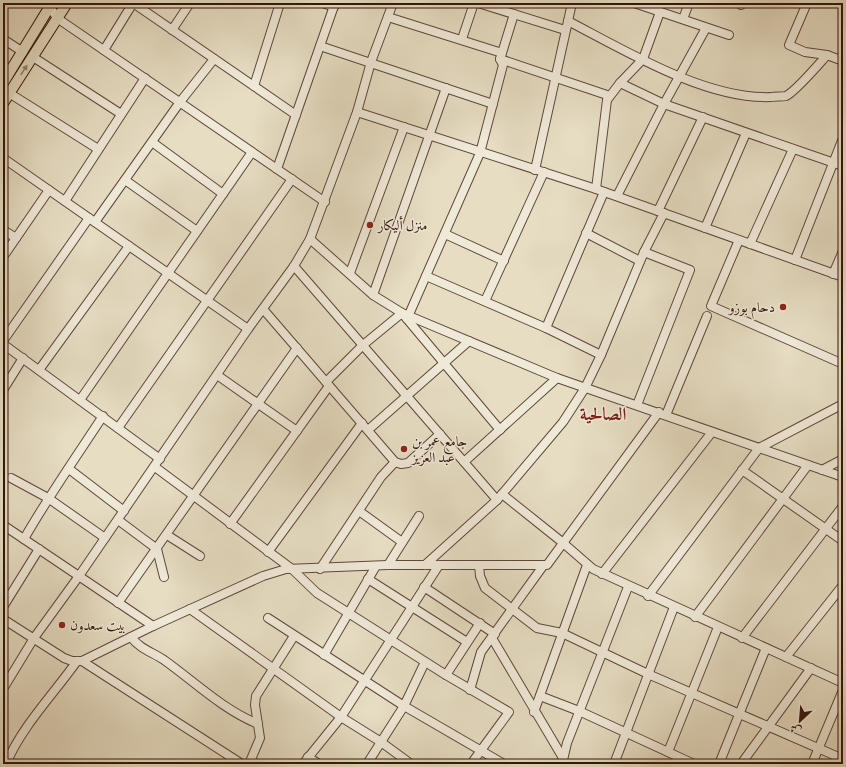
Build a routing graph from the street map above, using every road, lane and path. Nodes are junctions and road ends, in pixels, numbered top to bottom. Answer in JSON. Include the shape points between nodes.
{"nodes":[{"id":1,"x":67,"y":3,"type":"edge"},
{"id":2,"x":133,"y":3,"type":"edge"},
{"id":3,"x":190,"y":3,"type":"edge"},
{"id":4,"x":280,"y":3,"type":"edge"},
{"id":5,"x":323,"y":3,"type":"edge"},
{"id":6,"x":393,"y":3,"type":"edge"},
{"id":7,"x":474,"y":3,"type":"edge"},
{"id":8,"x":478,"y":3,"type":"edge"},
{"id":9,"x":572,"y":3,"type":"edge"},
{"id":10,"x":635,"y":3,"type":"edge"},
{"id":11,"x":689,"y":3,"type":"edge"},
{"id":12,"x":807,"y":3,"type":"edge"},
{"id":13,"x":48,"y":4,"type":"edge"},
{"id":14,"x":335,"y":5,"type":"edge"},
{"id":15,"x":660,"y":12,"type":"junction"},
{"id":16,"x":514,"y":14,"type":"junction"},
{"id":17,"x":388,"y":17,"type":"junction"},
{"id":18,"x":57,"y":18,"type":"junction"},
{"id":19,"x":682,"y":20,"type":"junction"},
{"id":20,"x":568,"y":21,"type":"junction"},
{"id":21,"x":706,"y":28,"type":"junction"},
{"id":22,"x":172,"y":30,"type":"junction"},
{"id":23,"x":565,"y":30,"type":"junction"},
{"id":24,"x":729,"y":35,"type":"dead end"},
{"id":25,"x":3,"y":39,"type":"edge"},
{"id":26,"x":462,"y":39,"type":"junction"},
{"id":27,"x":320,"y":46,"type":"junction"},
{"id":28,"x":104,"y":50,"type":"junction"},
{"id":29,"x":23,"y":52,"type":"junction"},
{"id":30,"x":827,"y":55,"type":"junction"},
{"id":31,"x":501,"y":56,"type":"junction"},
{"id":32,"x":33,"y":57,"type":"junction"},
{"id":33,"x":214,"y":59,"type":"junction"},
{"id":34,"x":642,"y":59,"type":"junction"},
{"id":35,"x":843,"y":61,"type":"edge"},
{"id":36,"x":371,"y":62,"type":"junction"},
{"id":37,"x":680,"y":76,"type":"junction"},
{"id":38,"x":145,"y":78,"type":"junction"},
{"id":39,"x":556,"y":78,"type":"junction"},
{"id":40,"x":620,"y":83,"type":"junction"},
{"id":41,"x":3,"y":84,"type":"edge"},
{"id":42,"x":254,"y":86,"type":"junction"},
{"id":43,"x":446,"y":88,"type":"junction"},
{"id":44,"x":10,"y":93,"type":"junction"},
{"id":45,"x":610,"y":96,"type":"junction"},
{"id":46,"x":180,"y":102,"type":"junction"},
{"id":47,"x":3,"y":103,"type":"edge"},
{"id":48,"x":493,"y":104,"type":"junction"},
{"id":49,"x":664,"y":104,"type":"junction"},
{"id":50,"x":357,"y":112,"type":"junction"},
{"id":51,"x":121,"y":114,"type":"junction"},
{"id":52,"x":296,"y":115,"type":"junction"},
{"id":53,"x":703,"y":117,"type":"junction"},
{"id":54,"x":404,"y":127,"type":"junction"},
{"id":55,"x":746,"y":133,"type":"junction"},
{"id":56,"x":429,"y":135,"type":"junction"},
{"id":57,"x":843,"y":138,"type":"edge"},
{"id":58,"x":152,"y":142,"type":"junction"},
{"id":59,"x":98,"y":149,"type":"junction"},
{"id":60,"x":793,"y":149,"type":"junction"},
{"id":61,"x":252,"y":152,"type":"junction"},
{"id":62,"x":480,"y":153,"type":"junction"},
{"id":63,"x":3,"y":158,"type":"edge"},
{"id":64,"x":833,"y":162,"type":"junction"},
{"id":65,"x":843,"y":166,"type":"edge"},
{"id":66,"x":277,"y":169,"type":"junction"},
{"id":67,"x":535,"y":170,"type":"junction"},
{"id":68,"x":544,"y":172,"type":"junction"},
{"id":69,"x":292,"y":179,"type":"junction"},
{"id":70,"x":125,"y":180,"type":"junction"},
{"id":71,"x":49,"y":190,"type":"junction"},
{"id":72,"x":600,"y":190,"type":"junction"},
{"id":73,"x":223,"y":194,"type":"junction"},
{"id":74,"x":617,"y":196,"type":"junction"},
{"id":75,"x":65,"y":201,"type":"junction"},
{"id":76,"x":325,"y":202,"type":"junction"},
{"id":77,"x":661,"y":212,"type":"junction"},
{"id":78,"x":92,"y":220,"type":"junction"},
{"id":79,"x":705,"y":228,"type":"junction"},
{"id":80,"x":3,"y":230,"type":"edge"},
{"id":81,"x":197,"y":231,"type":"junction"},
{"id":82,"x":586,"y":233,"type":"junction"},
{"id":83,"x":445,"y":234,"type":"junction"},
{"id":84,"x":16,"y":238,"type":"junction"},
{"id":85,"x":310,"y":239,"type":"junction"},
{"id":86,"x":739,"y":240,"type":"junction"},
{"id":87,"x":750,"y":244,"type":"junction"},
{"id":88,"x":129,"y":246,"type":"junction"},
{"id":89,"x":644,"y":252,"type":"junction"},
{"id":90,"x":843,"y":252,"type":"edge"},
{"id":91,"x":3,"y":257,"type":"edge"},
{"id":92,"x":794,"y":260,"type":"junction"},
{"id":93,"x":504,"y":261,"type":"junction"},
{"id":94,"x":640,"y":261,"type":"junction"},
{"id":95,"x":294,"y":266,"type":"junction"},
{"id":96,"x":168,"y":273,"type":"junction"},
{"id":97,"x":350,"y":273,"type":"junction"},
{"id":98,"x":833,"y":274,"type":"junction"},
{"id":99,"x":426,"y":276,"type":"junction"},
{"id":100,"x":843,"y":277,"type":"edge"},
{"id":101,"x":373,"y":295,"type":"junction"},
{"id":102,"x":207,"y":300,"type":"junction"},
{"id":103,"x":486,"y":301,"type":"junction"},
{"id":104,"x":263,"y":309,"type":"junction"},
{"id":105,"x":406,"y":316,"type":"junction"},
{"id":106,"x":706,"y":316,"type":"dead end"},
{"id":107,"x":546,"y":328,"type":"junction"},
{"id":108,"x":248,"y":329,"type":"junction"},
{"id":109,"x":469,"y":341,"type":"junction"},
{"id":110,"x":3,"y":342,"type":"edge"},
{"id":111,"x":363,"y":345,"type":"junction"},
{"id":112,"x":297,"y":348,"type":"junction"},
{"id":113,"x":601,"y":355,"type":"junction"},
{"id":114,"x":23,"y":358,"type":"junction"},
{"id":115,"x":444,"y":362,"type":"junction"},
{"id":116,"x":843,"y":364,"type":"edge"},
{"id":117,"x":39,"y":370,"type":"junction"},
{"id":118,"x":217,"y":375,"type":"junction"},
{"id":119,"x":557,"y":378,"type":"junction"},
{"id":120,"x":328,"y":384,"type":"junction"},
{"id":121,"x":585,"y":388,"type":"junction"},
{"id":122,"x":3,"y":390,"type":"edge"},
{"id":123,"x":406,"y":395,"type":"junction"},
{"id":124,"x":80,"y":400,"type":"junction"},
{"id":125,"x":258,"y":403,"type":"junction"},
{"id":126,"x":843,"y":404,"type":"edge"},
{"id":127,"x":637,"y":405,"type":"junction"},
{"id":128,"x":663,"y":414,"type":"junction"},
{"id":129,"x":102,"y":416,"type":"junction"},
{"id":130,"x":362,"y":423,"type":"junction"},
{"id":131,"x":118,"y":428,"type":"junction"},
{"id":132,"x":368,"y":430,"type":"junction"},
{"id":133,"x":500,"y":430,"type":"junction"},
{"id":134,"x":297,"y":431,"type":"junction"},
{"id":135,"x":712,"y":432,"type":"junction"},
{"id":136,"x":440,"y":434,"type":"junction"},
{"id":137,"x":759,"y":448,"type":"junction"},
{"id":138,"x":160,"y":459,"type":"junction"},
{"id":139,"x":843,"y":459,"type":"edge"},
{"id":140,"x":395,"y":462,"type":"junction"},
{"id":141,"x":464,"y":462,"type":"junction"},
{"id":142,"x":808,"y":465,"type":"junction"},
{"id":143,"x":154,"y":467,"type":"junction"},
{"id":144,"x":69,"y":469,"type":"junction"},
{"id":145,"x":742,"y":470,"type":"junction"},
{"id":146,"x":822,"y":470,"type":"junction"},
{"id":147,"x":841,"y":474,"type":"edge"},
{"id":148,"x":11,"y":478,"type":"dead end"},
{"id":149,"x":194,"y":496,"type":"junction"},
{"id":150,"x":499,"y":497,"type":"junction"},
{"id":151,"x":48,"y":498,"type":"junction"},
{"id":152,"x":783,"y":499,"type":"junction"},
{"id":153,"x":843,"y":506,"type":"edge"},
{"id":154,"x":124,"y":511,"type":"junction"},
{"id":155,"x":359,"y":511,"type":"junction"},
{"id":156,"x":419,"y":516,"type":"dead end"},
{"id":157,"x":118,"y":520,"type":"junction"},
{"id":158,"x":230,"y":524,"type":"junction"},
{"id":159,"x":3,"y":526,"type":"edge"},
{"id":160,"x":825,"y":529,"type":"junction"},
{"id":161,"x":167,"y":535,"type":"junction"},
{"id":162,"x":105,"y":538,"type":"junction"},
{"id":163,"x":24,"y":539,"type":"junction"},
{"id":164,"x":843,"y":541,"type":"edge"},
{"id":165,"x":402,"y":542,"type":"junction"},
{"id":166,"x":562,"y":542,"type":"junction"},
{"id":167,"x":39,"y":549,"type":"junction"},
{"id":168,"x":157,"y":549,"type":"junction"},
{"id":169,"x":268,"y":552,"type":"junction"},
{"id":170,"x":200,"y":556,"type":"dead end"},
{"id":171,"x":388,"y":565,"type":"junction"},
{"id":172,"x":424,"y":565,"type":"junction"},
{"id":173,"x":439,"y":565,"type":"junction"},
{"id":174,"x":479,"y":565,"type":"junction"},
{"id":175,"x":587,"y":565,"type":"junction"},
{"id":176,"x":376,"y":566,"type":"junction"},
{"id":177,"x":543,"y":566,"type":"junction"},
{"id":178,"x":292,"y":569,"type":"junction"},
{"id":179,"x":320,"y":569,"type":"junction"},
{"id":180,"x":602,"y":574,"type":"junction"},
{"id":181,"x":79,"y":576,"type":"junction"},
{"id":182,"x":164,"y":577,"type":"dead end"},
{"id":183,"x":368,"y":579,"type":"junction"},
{"id":184,"x":843,"y":585,"type":"edge"},
{"id":185,"x":424,"y":587,"type":"junction"},
{"id":186,"x":628,"y":587,"type":"junction"},
{"id":187,"x":648,"y":596,"type":"junction"},
{"id":188,"x":118,"y":603,"type":"junction"},
{"id":189,"x":3,"y":607,"type":"edge"},
{"id":190,"x":674,"y":607,"type":"junction"},
{"id":191,"x":411,"y":608,"type":"junction"},
{"id":192,"x":190,"y":609,"type":"junction"},
{"id":193,"x":512,"y":609,"type":"junction"},
{"id":194,"x":348,"y":614,"type":"junction"},
{"id":195,"x":695,"y":617,"type":"junction"},
{"id":196,"x":268,"y":618,"type":"dead end"},
{"id":197,"x":3,"y":619,"type":"edge"},
{"id":198,"x":480,"y":623,"type":"junction"},
{"id":199,"x":153,"y":626,"type":"junction"},
{"id":200,"x":718,"y":627,"type":"junction"},
{"id":201,"x":562,"y":633,"type":"junction"},
{"id":202,"x":294,"y":636,"type":"junction"},
{"id":203,"x":493,"y":636,"type":"junction"},
{"id":204,"x":131,"y":637,"type":"junction"},
{"id":205,"x":34,"y":638,"type":"junction"},
{"id":206,"x":742,"y":638,"type":"junction"},
{"id":207,"x":390,"y":640,"type":"junction"},
{"id":208,"x":467,"y":642,"type":"junction"},
{"id":209,"x":766,"y":648,"type":"junction"},
{"id":210,"x":603,"y":653,"type":"junction"},
{"id":211,"x":324,"y":655,"type":"junction"},
{"id":212,"x":786,"y":657,"type":"junction"},
{"id":213,"x":80,"y":661,"type":"junction"},
{"id":214,"x":425,"y":662,"type":"junction"},
{"id":215,"x":273,"y":668,"type":"junction"},
{"id":216,"x":811,"y":668,"type":"junction"},
{"id":217,"x":648,"y":674,"type":"junction"},
{"id":218,"x":446,"y":675,"type":"junction"},
{"id":219,"x":364,"y":681,"type":"junction"},
{"id":220,"x":843,"y":683,"type":"edge"},
{"id":221,"x":4,"y":686,"type":"edge"},
{"id":222,"x":470,"y":690,"type":"junction"},
{"id":223,"x":843,"y":690,"type":"edge"},
{"id":224,"x":691,"y":693,"type":"junction"},
{"id":225,"x":540,"y":696,"type":"junction"},
{"id":226,"x":404,"y":706,"type":"junction"},
{"id":227,"x":534,"y":712,"type":"junction"},
{"id":228,"x":580,"y":712,"type":"junction"},
{"id":229,"x":739,"y":713,"type":"junction"},
{"id":230,"x":340,"y":717,"type":"junction"},
{"id":231,"x":258,"y":724,"type":"junction"},
{"id":232,"x":769,"y":725,"type":"junction"},
{"id":233,"x":626,"y":732,"type":"junction"},
{"id":234,"x":381,"y":742,"type":"junction"},
{"id":235,"x":819,"y":748,"type":"junction"},
{"id":236,"x":482,"y":750,"type":"junction"},
{"id":237,"x":668,"y":752,"type":"junction"},
{"id":238,"x":843,"y":759,"type":"edge"},
{"id":239,"x":305,"y":761,"type":"edge"},
{"id":240,"x":562,"y":761,"type":"edge"},
{"id":241,"x":6,"y":764,"type":"edge"},
{"id":242,"x":242,"y":764,"type":"edge"},
{"id":243,"x":249,"y":764,"type":"edge"},
{"id":244,"x":319,"y":764,"type":"edge"},
{"id":245,"x":367,"y":764,"type":"edge"},
{"id":246,"x":411,"y":764,"type":"edge"},
{"id":247,"x":471,"y":764,"type":"edge"},
{"id":248,"x":504,"y":764,"type":"edge"},
{"id":249,"x":614,"y":764,"type":"edge"},
{"id":250,"x":694,"y":764,"type":"edge"},
{"id":251,"x":719,"y":764,"type":"edge"},
{"id":252,"x":741,"y":764,"type":"edge"},
{"id":253,"x":812,"y":764,"type":"edge"}],
"edges":[{"from":1,"to":18,"type":"main road"},
{"from":2,"to":22,"type":"street"},
{"from":2,"to":28,"type":"street"},
{"from":3,"to":22,"type":"street"},
{"from":4,"to":42,"type":"street"},
{"from":5,"to":14,"type":"street"},
{"from":6,"to":17,"type":"street"},
{"from":7,"to":26,"type":"street"},
{"from":8,"to":16,"type":"street"},
{"from":9,"to":20,"type":"street"},
{"from":10,"to":15,"type":"street"},
{"from":11,"to":19,"type":"street"},
{"from":12,"to":30,"type":"street","via":[[789,45],[805,52]]},
{"from":13,"to":18,"type":"street"},
{"from":13,"to":29,"type":"main road"},
{"from":14,"to":27,"type":"street"},
{"from":15,"to":19,"type":"street"},
{"from":15,"to":34,"type":"street"},
{"from":16,"to":23,"type":"street"},
{"from":16,"to":31,"type":"street"},
{"from":17,"to":26,"type":"street"},
{"from":17,"to":36,"type":"street"},
{"from":18,"to":28,"type":"street"},
{"from":18,"to":32,"type":"main road"},
{"from":19,"to":21,"type":"street"},
{"from":20,"to":23,"type":"street"},
{"from":20,"to":34,"type":"street"},
{"from":21,"to":24,"type":"street"},
{"from":21,"to":37,"type":"street"},
{"from":22,"to":33,"type":"street"},
{"from":23,"to":39,"type":"street"},
{"from":25,"to":29,"type":"street"},
{"from":26,"to":31,"type":"street"},
{"from":27,"to":36,"type":"street"},
{"from":27,"to":52,"type":"street"},
{"from":28,"to":38,"type":"street"},
{"from":29,"to":41,"type":"main road"},
{"from":30,"to":35,"type":"street"},
{"from":30,"to":37,"type":"street","via":[[785,96],[757,97],[702,85]]},
{"from":31,"to":39,"type":"street"},
{"from":31,"to":48,"type":"street","via":[[503,65]]},
{"from":44,"to":32,"type":"main road","one_way":true},
{"from":32,"to":51,"type":"street"},
{"from":33,"to":42,"type":"street"},
{"from":33,"to":46,"type":"street"},
{"from":34,"to":37,"type":"street"},
{"from":34,"to":40,"type":"street"},
{"from":36,"to":43,"type":"street"},
{"from":36,"to":50,"type":"street"},
{"from":37,"to":49,"type":"street"},
{"from":38,"to":46,"type":"street"},
{"from":38,"to":51,"type":"street"},
{"from":39,"to":45,"type":"street"},
{"from":39,"to":67,"type":"street"},
{"from":40,"to":45,"type":"street"},
{"from":40,"to":49,"type":"street"},
{"from":42,"to":52,"type":"street"},
{"from":43,"to":48,"type":"street"},
{"from":43,"to":56,"type":"street"},
{"from":44,"to":47,"type":"main road"},
{"from":44,"to":59,"type":"street"},
{"from":45,"to":72,"type":"street","via":[[607,100]]},
{"from":46,"to":58,"type":"street"},
{"from":46,"to":61,"type":"street"},
{"from":48,"to":62,"type":"street"},
{"from":49,"to":53,"type":"street"},
{"from":49,"to":74,"type":"street"},
{"from":50,"to":54,"type":"street"},
{"from":50,"to":76,"type":"street"},
{"from":51,"to":59,"type":"street"},
{"from":52,"to":66,"type":"street"},
{"from":53,"to":55,"type":"street"},
{"from":53,"to":77,"type":"street"},
{"from":54,"to":56,"type":"street"},
{"from":54,"to":97,"type":"street"},
{"from":55,"to":60,"type":"street"},
{"from":55,"to":79,"type":"street"},
{"from":56,"to":62,"type":"street"},
{"from":56,"to":101,"type":"street"},
{"from":57,"to":64,"type":"street"},
{"from":58,"to":70,"type":"street"},
{"from":58,"to":73,"type":"street"},
{"from":59,"to":75,"type":"street"},
{"from":60,"to":64,"type":"street"},
{"from":60,"to":87,"type":"street"},
{"from":61,"to":66,"type":"street"},
{"from":61,"to":73,"type":"street"},
{"from":62,"to":67,"type":"street"},
{"from":62,"to":83,"type":"street"},
{"from":63,"to":71,"type":"street"},
{"from":64,"to":65,"type":"street"},
{"from":64,"to":92,"type":"street"},
{"from":66,"to":69,"type":"street"},
{"from":67,"to":68,"type":"street"},
{"from":68,"to":72,"type":"street"},
{"from":68,"to":93,"type":"street"},
{"from":69,"to":76,"type":"street"},
{"from":69,"to":102,"type":"street"},
{"from":70,"to":78,"type":"street"},
{"from":70,"to":81,"type":"street"},
{"from":71,"to":75,"type":"street"},
{"from":71,"to":84,"type":"street"},
{"from":72,"to":74,"type":"street"},
{"from":72,"to":82,"type":"street"},
{"from":73,"to":81,"type":"street"},
{"from":74,"to":77,"type":"street"},
{"from":75,"to":78,"type":"street"},
{"from":76,"to":85,"type":"street"},
{"from":77,"to":79,"type":"street"},
{"from":77,"to":89,"type":"street"},
{"from":78,"to":88,"type":"street"},
{"from":78,"to":110,"type":"street"},
{"from":79,"to":86,"type":"street"},
{"from":80,"to":84,"type":"street"},
{"from":81,"to":96,"type":"street"},
{"from":82,"to":94,"type":"street"},
{"from":82,"to":107,"type":"street"},
{"from":83,"to":93,"type":"street"},
{"from":83,"to":99,"type":"street"},
{"from":84,"to":91,"type":"street"},
{"from":85,"to":95,"type":"street"},
{"from":85,"to":97,"type":"street"},
{"from":86,"to":87,"type":"street"},
{"from":86,"to":116,"type":"street","via":[[711,306]]},
{"from":87,"to":92,"type":"street"},
{"from":88,"to":96,"type":"street"},
{"from":88,"to":117,"type":"street"},
{"from":89,"to":94,"type":"street"},
{"from":89,"to":127,"type":"street","via":[[690,270]]},
{"from":90,"to":98,"type":"street"},
{"from":92,"to":98,"type":"street"},
{"from":93,"to":103,"type":"street"},
{"from":94,"to":113,"type":"street"},
{"from":95,"to":104,"type":"street"},
{"from":95,"to":111,"type":"street"},
{"from":96,"to":102,"type":"street"},
{"from":96,"to":124,"type":"street"},
{"from":97,"to":101,"type":"street"},
{"from":98,"to":100,"type":"street"},
{"from":99,"to":103,"type":"street"},
{"from":99,"to":105,"type":"street"},
{"from":101,"to":105,"type":"street"},
{"from":102,"to":108,"type":"street"},
{"from":102,"to":131,"type":"street"},
{"from":103,"to":107,"type":"street"},
{"from":104,"to":108,"type":"street"},
{"from":104,"to":112,"type":"street"},
{"from":105,"to":109,"type":"street"},
{"from":105,"to":111,"type":"street"},
{"from":105,"to":115,"type":"street"},
{"from":106,"to":128,"type":"street"},
{"from":107,"to":113,"type":"street"},
{"from":108,"to":118,"type":"street"},
{"from":109,"to":115,"type":"street"},
{"from":109,"to":119,"type":"street"},
{"from":110,"to":114,"type":"street"},
{"from":111,"to":120,"type":"street"},
{"from":111,"to":123,"type":"street"},
{"from":112,"to":120,"type":"street"},
{"from":112,"to":125,"type":"street"},
{"from":113,"to":121,"type":"street"},
{"from":114,"to":117,"type":"street"},
{"from":114,"to":122,"type":"street"},
{"from":115,"to":123,"type":"street"},
{"from":115,"to":133,"type":"street"},
{"from":117,"to":124,"type":"street"},
{"from":118,"to":125,"type":"street"},
{"from":118,"to":138,"type":"street"},
{"from":119,"to":121,"type":"street"},
{"from":119,"to":133,"type":"street"},
{"from":120,"to":130,"type":"street"},
{"from":120,"to":134,"type":"street"},
{"from":121,"to":127,"type":"street"},
{"from":121,"to":150,"type":"street","via":[[563,422]]},
{"from":123,"to":132,"type":"street"},
{"from":123,"to":136,"type":"street"},
{"from":124,"to":129,"type":"street"},
{"from":125,"to":134,"type":"street"},
{"from":125,"to":149,"type":"street"},
{"from":126,"to":137,"type":"street"},
{"from":127,"to":128,"type":"street"},
{"from":128,"to":135,"type":"street"},
{"from":128,"to":166,"type":"street"},
{"from":129,"to":131,"type":"street"},
{"from":129,"to":144,"type":"street"},
{"from":130,"to":132,"type":"street"},
{"from":130,"to":169,"type":"street"},
{"from":131,"to":138,"type":"street"},
{"from":132,"to":140,"type":"street"},
{"from":133,"to":141,"type":"street"},
{"from":134,"to":158,"type":"street"},
{"from":135,"to":137,"type":"street"},
{"from":135,"to":180,"type":"street"},
{"from":136,"to":140,"type":"street","via":[[408,463]]},
{"from":136,"to":141,"type":"street"},
{"from":137,"to":142,"type":"street"},
{"from":137,"to":145,"type":"street"},
{"from":138,"to":143,"type":"street"},
{"from":139,"to":146,"type":"street"},
{"from":140,"to":155,"type":"street","via":[[381,477]]},
{"from":141,"to":150,"type":"street"},
{"from":142,"to":146,"type":"street"},
{"from":142,"to":152,"type":"street"},
{"from":143,"to":149,"type":"street"},
{"from":143,"to":154,"type":"street"},
{"from":144,"to":151,"type":"street"},
{"from":144,"to":154,"type":"street"},
{"from":145,"to":152,"type":"street"},
{"from":145,"to":187,"type":"street"},
{"from":146,"to":147,"type":"street"},
{"from":148,"to":151,"type":"street"},
{"from":149,"to":158,"type":"street"},
{"from":149,"to":161,"type":"street"},
{"from":150,"to":166,"type":"street"},
{"from":150,"to":172,"type":"street"},
{"from":151,"to":162,"type":"street"},
{"from":151,"to":163,"type":"street"},
{"from":152,"to":160,"type":"street"},
{"from":152,"to":195,"type":"street"},
{"from":153,"to":160,"type":"street"},
{"from":154,"to":157,"type":"street"},
{"from":155,"to":165,"type":"street"},
{"from":155,"to":179,"type":"street"},
{"from":156,"to":165,"type":"street"},
{"from":157,"to":162,"type":"street"},
{"from":157,"to":168,"type":"street"},
{"from":158,"to":169,"type":"street"},
{"from":159,"to":163,"type":"street"},
{"from":160,"to":164,"type":"street"},
{"from":160,"to":206,"type":"street"},
{"from":161,"to":168,"type":"street"},
{"from":161,"to":170,"type":"street"},
{"from":162,"to":181,"type":"street"},
{"from":163,"to":167,"type":"street"},
{"from":165,"to":171,"type":"street"},
{"from":166,"to":175,"type":"street"},
{"from":166,"to":177,"type":"street","via":[[550,562]]},
{"from":167,"to":181,"type":"street"},
{"from":167,"to":189,"type":"street"},
{"from":168,"to":182,"type":"street"},
{"from":168,"to":188,"type":"street"},
{"from":169,"to":178,"type":"street"},
{"from":171,"to":172,"type":"street"},
{"from":171,"to":176,"type":"street"},
{"from":172,"to":173,"type":"street"},
{"from":173,"to":174,"type":"street"},
{"from":173,"to":185,"type":"street"},
{"from":174,"to":177,"type":"street"},
{"from":174,"to":193,"type":"street","via":[[485,588]]},
{"from":175,"to":180,"type":"street"},
{"from":175,"to":201,"type":"street"},
{"from":176,"to":179,"type":"street"},
{"from":176,"to":183,"type":"street"},
{"from":177,"to":193,"type":"street"},
{"from":178,"to":179,"type":"street"},
{"from":178,"to":192,"type":"street","via":[[263,576]]},
{"from":178,"to":194,"type":"street","via":[[317,593]]},
{"from":180,"to":186,"type":"street"},
{"from":181,"to":188,"type":"street"},
{"from":181,"to":205,"type":"street"},
{"from":183,"to":191,"type":"street"},
{"from":183,"to":194,"type":"street"},
{"from":184,"to":212,"type":"street"},
{"from":185,"to":191,"type":"street"},
{"from":185,"to":198,"type":"street"},
{"from":186,"to":187,"type":"street"},
{"from":186,"to":210,"type":"street"},
{"from":187,"to":190,"type":"street"},
{"from":188,"to":199,"type":"street"},
{"from":190,"to":195,"type":"street"},
{"from":190,"to":217,"type":"street"},
{"from":191,"to":207,"type":"street"},
{"from":191,"to":208,"type":"street"},
{"from":192,"to":199,"type":"street"},
{"from":192,"to":215,"type":"street"},
{"from":193,"to":201,"type":"street","via":[[537,628]]},
{"from":193,"to":203,"type":"street"},
{"from":194,"to":207,"type":"street"},
{"from":194,"to":211,"type":"street"},
{"from":195,"to":200,"type":"street"},
{"from":196,"to":202,"type":"street"},
{"from":197,"to":205,"type":"street"},
{"from":198,"to":203,"type":"street"},
{"from":198,"to":208,"type":"street"},
{"from":199,"to":204,"type":"street"},
{"from":200,"to":206,"type":"street"},
{"from":200,"to":224,"type":"street"},
{"from":201,"to":210,"type":"street"},
{"from":201,"to":225,"type":"street"},
{"from":202,"to":211,"type":"street"},
{"from":202,"to":215,"type":"street"},
{"from":203,"to":222,"type":"street","via":[[481,652]]},
{"from":203,"to":227,"type":"street"},
{"from":204,"to":213,"type":"street"},
{"from":204,"to":231,"type":"street","via":[[136,644],[162,659],[231,711]]},
{"from":205,"to":213,"type":"street","via":[[64,658]]},
{"from":205,"to":221,"type":"street"},
{"from":206,"to":209,"type":"street"},
{"from":207,"to":214,"type":"street"},
{"from":207,"to":219,"type":"street"},
{"from":208,"to":218,"type":"street"},
{"from":209,"to":212,"type":"street"},
{"from":209,"to":229,"type":"street"},
{"from":210,"to":217,"type":"street"},
{"from":210,"to":228,"type":"street"},
{"from":211,"to":219,"type":"street"},
{"from":212,"to":216,"type":"street"},
{"from":213,"to":241,"type":"street","via":[[21,734]]},
{"from":213,"to":242,"type":"street"},
{"from":214,"to":218,"type":"street"},
{"from":214,"to":226,"type":"street"},
{"from":215,"to":230,"type":"street"},
{"from":215,"to":231,"type":"street","via":[[256,696],[254,705]]},
{"from":216,"to":220,"type":"street"},
{"from":216,"to":232,"type":"street"},
{"from":217,"to":224,"type":"street"},
{"from":217,"to":233,"type":"street"},
{"from":218,"to":222,"type":"street"},
{"from":219,"to":226,"type":"street"},
{"from":219,"to":230,"type":"street"},
{"from":222,"to":236,"type":"street","via":[[509,712]]},
{"from":223,"to":235,"type":"street"},
{"from":224,"to":229,"type":"street"},
{"from":224,"to":237,"type":"street"},
{"from":225,"to":227,"type":"street"},
{"from":225,"to":228,"type":"street"},
{"from":226,"to":234,"type":"street"},
{"from":226,"to":236,"type":"street"},
{"from":227,"to":240,"type":"street"},
{"from":228,"to":233,"type":"street"},
{"from":228,"to":240,"type":"street"},
{"from":229,"to":232,"type":"street"},
{"from":229,"to":251,"type":"street"},
{"from":230,"to":234,"type":"street"},
{"from":230,"to":239,"type":"street"},
{"from":231,"to":243,"type":"street","via":[[260,738]]},
{"from":232,"to":235,"type":"street"},
{"from":232,"to":252,"type":"street"},
{"from":233,"to":237,"type":"street"},
{"from":233,"to":249,"type":"street"},
{"from":234,"to":245,"type":"street"},
{"from":234,"to":246,"type":"street"},
{"from":235,"to":238,"type":"street"},
{"from":235,"to":253,"type":"street"},
{"from":236,"to":247,"type":"street"},
{"from":236,"to":248,"type":"street"},
{"from":237,"to":250,"type":"street"},
{"from":239,"to":244,"type":"street"}]}
